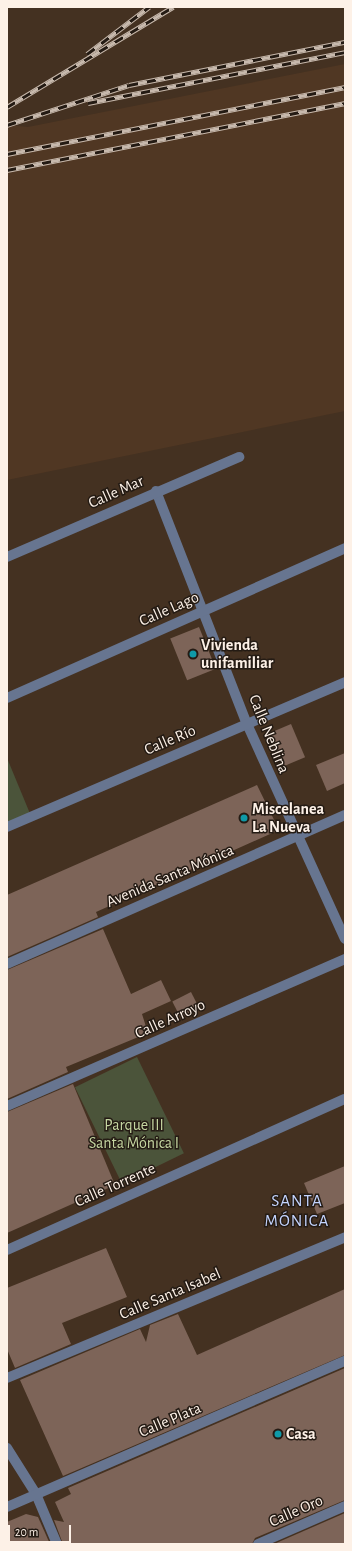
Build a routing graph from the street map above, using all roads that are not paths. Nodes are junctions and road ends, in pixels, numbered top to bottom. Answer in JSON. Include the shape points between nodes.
{"nodes":[{"id":1,"x":239,"y":457,"type":"dead end"},
{"id":2,"x":156,"y":491,"type":"junction"},
{"id":3,"x":345,"y":548,"type":"edge"},
{"id":4,"x":7,"y":557,"type":"edge"},
{"id":5,"x":204,"y":609,"type":"junction"},
{"id":6,"x":345,"y":682,"type":"edge"},
{"id":7,"x":7,"y":698,"type":"edge"},
{"id":8,"x":247,"y":724,"type":"junction"},
{"id":9,"x":345,"y":815,"type":"edge"},
{"id":10,"x":7,"y":826,"type":"edge"},
{"id":11,"x":297,"y":838,"type":"junction"},
{"id":12,"x":345,"y":939,"type":"edge"},
{"id":13,"x":345,"y":959,"type":"edge"},
{"id":14,"x":7,"y":964,"type":"edge"},
{"id":15,"x":345,"y":1099,"type":"edge"},
{"id":16,"x":7,"y":1106,"type":"edge"},
{"id":17,"x":345,"y":1237,"type":"edge"},
{"id":18,"x":7,"y":1250,"type":"edge"},
{"id":19,"x":345,"y":1361,"type":"edge"},
{"id":20,"x":7,"y":1378,"type":"edge"},
{"id":21,"x":7,"y":1448,"type":"edge"},
{"id":22,"x":36,"y":1494,"type":"junction"},
{"id":23,"x":345,"y":1506,"type":"edge"},
{"id":24,"x":7,"y":1507,"type":"edge"},
{"id":25,"x":57,"y":1544,"type":"edge"},
{"id":26,"x":258,"y":1544,"type":"edge"}],
"edges":[{"from":1,"to":2,"type":"street","name":"Calle Mar"},
{"from":2,"to":4,"type":"street","name":"Calle Mar"},
{"from":2,"to":5,"type":"street","name":"Calle Neblina"},
{"from":3,"to":5,"type":"street","name":"Calle Lago"},
{"from":5,"to":7,"type":"street","name":"Calle Lago"},
{"from":5,"to":8,"type":"street","name":"Calle Neblina"},
{"from":6,"to":8,"type":"street","name":"Calle Río"},
{"from":8,"to":10,"type":"street","name":"Calle Río"},
{"from":8,"to":11,"type":"street","name":"Calle Neblina"},
{"from":9,"to":11,"type":"street","name":"Avenida Santa Mónica"},
{"from":11,"to":12,"type":"street","name":"Calle Neblina"},
{"from":11,"to":14,"type":"street","name":"Avenida Santa Mónica"},
{"from":13,"to":16,"type":"street","name":"Calle Arroyo"},
{"from":15,"to":18,"type":"street","name":"Calle Torrente"},
{"from":17,"to":20,"type":"street","name":"Calle Santa Isabel"},
{"from":19,"to":22,"type":"street","name":"Calle Plata"},
{"from":21,"to":22,"type":"street"},
{"from":22,"to":24,"type":"street","name":"Calle Plata"},
{"from":22,"to":25,"type":"street"},
{"from":23,"to":26,"type":"street","name":"Calle Oro"}]}
